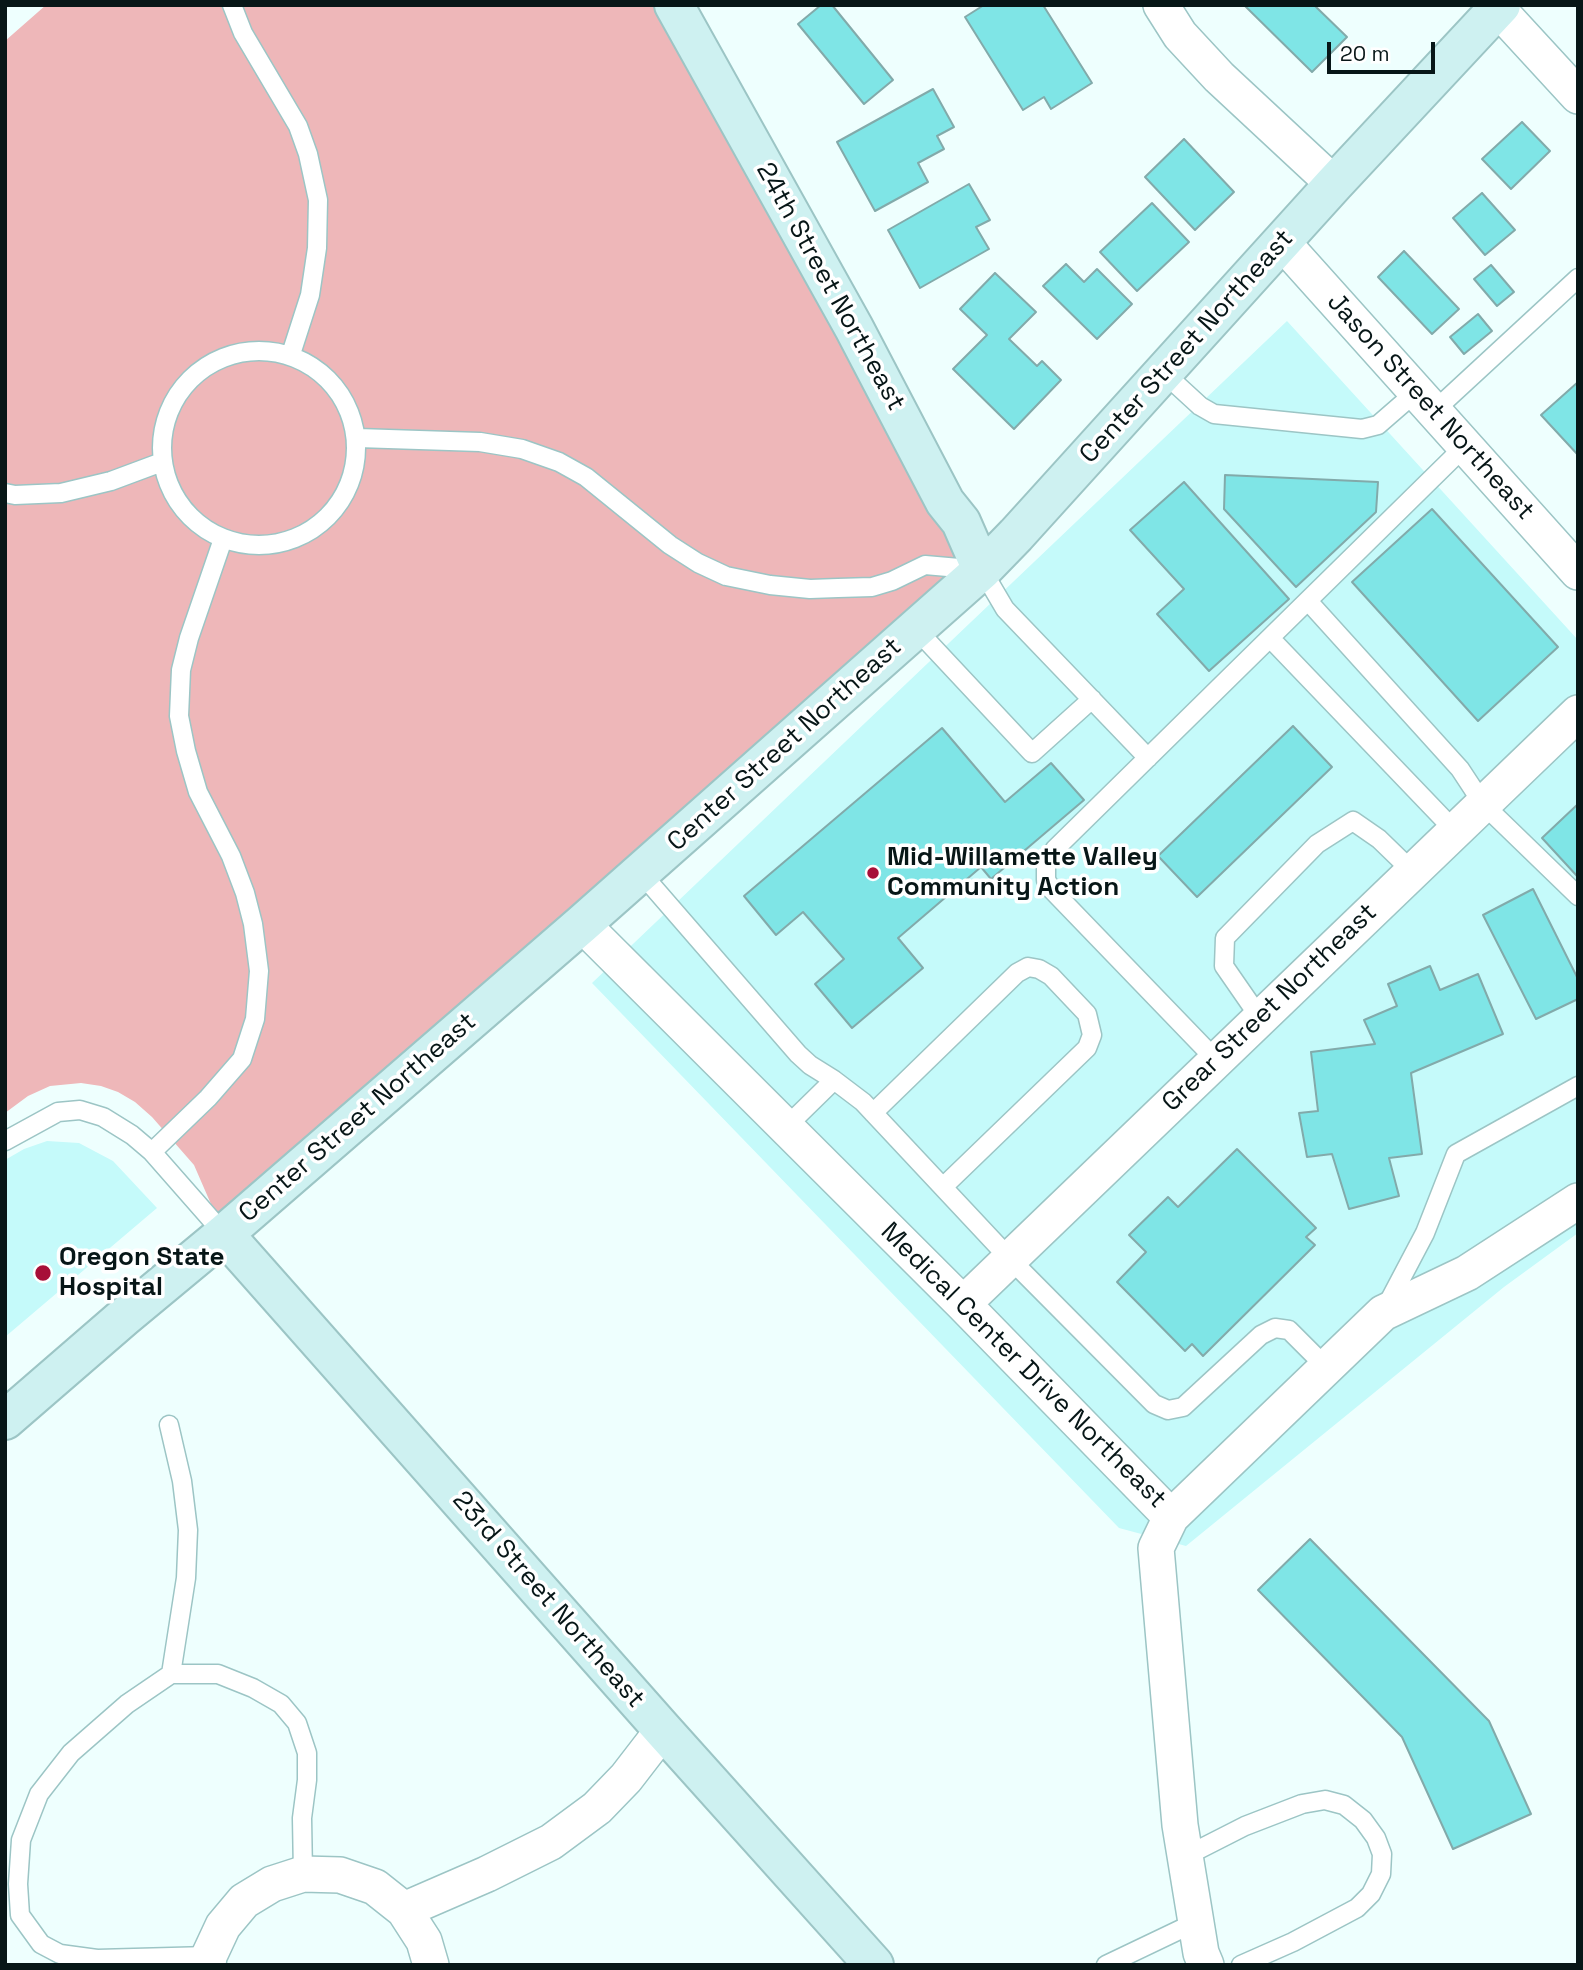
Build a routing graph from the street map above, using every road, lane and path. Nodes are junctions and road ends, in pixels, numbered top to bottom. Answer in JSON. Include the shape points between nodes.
{"nodes":[{"id":1,"x":232,"y":5,"type":"edge"},
{"id":2,"x":674,"y":5,"type":"edge"},
{"id":3,"x":1161,"y":5,"type":"edge"},
{"id":4,"x":1500,"y":7,"type":"edge"},
{"id":5,"x":1578,"y":96,"type":"edge"},
{"id":6,"x":1334,"y":184,"type":"junction"},
{"id":7,"x":1282,"y":242,"type":"junction"},
{"id":8,"x":1578,"y":278,"type":"edge"},
{"id":9,"x":291,"y":354,"type":"junction"},
{"id":10,"x":1164,"y":373,"type":"junction"},
{"id":11,"x":1425,"y":401,"type":"junction"},
{"id":12,"x":358,"y":438,"type":"junction"},
{"id":13,"x":1465,"y":446,"type":"junction"},
{"id":14,"x":162,"y":462,"type":"junction"},
{"id":15,"x":5,"y":493,"type":"edge"},
{"id":16,"x":223,"y":539,"type":"junction"},
{"id":17,"x":982,"y":570,"type":"junction"},
{"id":18,"x":1578,"y":572,"type":"edge"},
{"id":19,"x":1308,"y":601,"type":"junction"},
{"id":20,"x":915,"y":629,"type":"junction"},
{"id":21,"x":1270,"y":638,"type":"junction"},
{"id":22,"x":1092,"y":699,"type":"junction"},
{"id":23,"x":1578,"y":713,"type":"edge"},
{"id":24,"x":1148,"y":758,"type":"junction"},
{"id":25,"x":1483,"y":804,"type":"junction"},
{"id":26,"x":1455,"y":831,"type":"junction"},
{"id":27,"x":1413,"y":872,"type":"junction"},
{"id":28,"x":641,"y":873,"type":"junction"},
{"id":29,"x":1578,"y":896,"type":"edge"},
{"id":30,"x":582,"y":924,"type":"junction"},
{"id":31,"x":1260,"y":1018,"type":"junction"},
{"id":32,"x":1216,"y":1060,"type":"junction"},
{"id":33,"x":834,"y":1080,"type":"junction"},
{"id":34,"x":1578,"y":1086,"type":"edge"},
{"id":35,"x":873,"y":1113,"type":"junction"},
{"id":36,"x":786,"y":1127,"type":"junction"},
{"id":37,"x":5,"y":1141,"type":"edge"},
{"id":38,"x":152,"y":1152,"type":"junction"},
{"id":39,"x":943,"y":1187,"type":"junction"},
{"id":40,"x":1578,"y":1200,"type":"edge"},
{"id":41,"x":224,"y":1234,"type":"junction"},
{"id":42,"x":1010,"y":1259,"type":"junction"},
{"id":43,"x":963,"y":1304,"type":"junction"},
{"id":44,"x":1383,"y":1313,"type":"junction"},
{"id":45,"x":1326,"y":1367,"type":"junction"},
{"id":46,"x":5,"y":1420,"type":"edge"},
{"id":47,"x":169,"y":1425,"type":"dead end"},
{"id":48,"x":1171,"y":1517,"type":"junction"},
{"id":49,"x":171,"y":1674,"type":"junction"},
{"id":50,"x":663,"y":1730,"type":"junction"},
{"id":51,"x":1186,"y":1856,"type":"junction"},
{"id":52,"x":303,"y":1874,"type":"junction"},
{"id":53,"x":404,"y":1910,"type":"junction"},
{"id":54,"x":1196,"y":1922,"type":"junction"},
{"id":55,"x":208,"y":1960,"type":"edge"},
{"id":56,"x":431,"y":1965,"type":"edge"},
{"id":57,"x":874,"y":1965,"type":"edge"},
{"id":58,"x":1106,"y":1965,"type":"edge"},
{"id":59,"x":1206,"y":1965,"type":"edge"},
{"id":60,"x":1241,"y":1965,"type":"edge"}],
"edges":[{"from":1,"to":9,"type":"lane","via":[[243,33],[298,126],[318,200],[310,295]]},
{"from":2,"to":17,"type":"main road","name":"24th Street Northeast","via":[[855,328],[945,502],[961,522]]},
{"from":3,"to":6,"type":"street","via":[[1180,35],[1219,77]]},
{"from":4,"to":5,"type":"street"},
{"from":4,"to":6,"type":"main road","name":"Center Street Northeast"},
{"from":6,"to":7,"type":"main road","name":"Center Street Northeast"},
{"from":7,"to":10,"type":"main road","name":"Center Street Northeast"},
{"from":7,"to":11,"type":"street","name":"Jason Street Northeast"},
{"from":8,"to":11,"type":"lane"},
{"from":9,"to":12,"type":"lane","via":[[331,384],[351,411]]},
{"from":9,"to":14,"type":"lane","via":[[256,349],[215,360],[186,383],[170,408],[161,440]]},
{"from":10,"to":11,"type":"lane","via":[[1214,414],[1362,429]]},
{"from":10,"to":17,"type":"main road","name":"Center Street Northeast"},
{"from":11,"to":13,"type":"street","name":"Jason Street Northeast"},
{"from":12,"to":16,"type":"lane","via":[[356,469],[336,510],[314,530],[286,542],[252,546]]},
{"from":12,"to":17,"type":"lane","via":[[480,442],[522,449],[559,462],[586,477],[670,545],[726,576],[770,585],[838,589],[873,587],[925,565]]},
{"from":13,"to":18,"type":"street","name":"Jason Street Northeast"},
{"from":13,"to":19,"type":"lane"},
{"from":14,"to":15,"type":"lane","via":[[61,493]]},
{"from":14,"to":16,"type":"lane","via":[[181,507]]},
{"from":16,"to":38,"type":"lane","via":[[181,670],[179,716],[198,792],[230,856],[253,924],[259,971],[255,1019],[242,1059]]},
{"from":17,"to":20,"type":"main road","name":"Center Street Northeast"},
{"from":17,"to":22,"type":"lane","via":[[1005,608]]},
{"from":19,"to":21,"type":"lane"},
{"from":19,"to":25,"type":"lane","via":[[1460,769]]},
{"from":20,"to":22,"type":"lane","via":[[1032,753]]},
{"from":20,"to":28,"type":"main road","name":"Center Street Northeast"},
{"from":21,"to":24,"type":"lane"},
{"from":21,"to":26,"type":"lane"},
{"from":22,"to":24,"type":"lane"},
{"from":23,"to":25,"type":"street","name":"Grear Street Northeast"},
{"from":24,"to":32,"type":"lane","via":[[1055,849],[1046,865],[1046,880]]},
{"from":25,"to":26,"type":"street","name":"Grear Street Northeast"},
{"from":25,"to":29,"type":"lane"},
{"from":26,"to":27,"type":"street","name":"Grear Street Northeast"},
{"from":27,"to":31,"type":"street","name":"Grear Street Northeast"},
{"from":27,"to":31,"type":"lane","via":[[1353,821],[1317,844],[1225,938],[1224,966]]},
{"from":28,"to":30,"type":"main road","name":"Center Street Northeast"},
{"from":28,"to":33,"type":"lane","via":[[798,1054]]},
{"from":30,"to":36,"type":"street","name":"Medical Center Drive Northeast"},
{"from":30,"to":41,"type":"main road","name":"Center Street Northeast"},
{"from":31,"to":32,"type":"street","name":"Grear Street Northeast"},
{"from":32,"to":42,"type":"street","name":"Grear Street Northeast"},
{"from":33,"to":35,"type":"lane"},
{"from":33,"to":36,"type":"lane"},
{"from":34,"to":44,"type":"lane","via":[[1456,1154],[1425,1233]]},
{"from":35,"to":39,"type":"lane"},
{"from":35,"to":39,"type":"lane","via":[[1028,967],[1051,976],[1087,1014],[1092,1035],[1087,1048]]},
{"from":36,"to":43,"type":"street","name":"Medical Center Drive Northeast"},
{"from":37,"to":38,"type":"lane","via":[[58,1112],[80,1110],[103,1117]]},
{"from":38,"to":41,"type":"lane"},
{"from":39,"to":42,"type":"lane"},
{"from":40,"to":44,"type":"street","via":[[1467,1273]]},
{"from":41,"to":46,"type":"main road","name":"Center Street Northeast"},
{"from":41,"to":50,"type":"main road","name":"23rd Street Northeast"},
{"from":42,"to":43,"type":"street","name":"Grear Street Northeast"},
{"from":42,"to":45,"type":"lane","via":[[1154,1404],[1168,1410],[1183,1407],[1261,1335],[1275,1328],[1289,1329]]},
{"from":43,"to":48,"type":"street","name":"Medical Center Drive Northeast"},
{"from":44,"to":45,"type":"street"},
{"from":45,"to":48,"type":"street"},
{"from":47,"to":49,"type":"lane","via":[[188,1530],[186,1578]]},
{"from":48,"to":51,"type":"street","name":"Medical Center Drive Northeast","via":[[1156,1548]]},
{"from":49,"to":52,"type":"lane","via":[[218,1674],[281,1704],[296,1723],[307,1753]]},
{"from":49,"to":55,"type":"lane","via":[[127,1704],[71,1753],[39,1794],[21,1840],[20,1915],[41,1944],[60,1954]]},
{"from":50,"to":53,"type":"street","via":[[597,1808],[551,1842]]},
{"from":50,"to":57,"type":"main road","name":"23rd Street Northeast"},
{"from":51,"to":54,"type":"street","name":"Medical Center Drive Northeast"},
{"from":51,"to":60,"type":"lane","via":[[1245,1826],[1325,1800],[1344,1805],[1376,1838],[1382,1854],[1381,1874],[1357,1908]]},
{"from":52,"to":53,"type":"street","via":[[340,1875],[375,1887]]},
{"from":52,"to":55,"type":"street","via":[[272,1884],[244,1901],[223,1926]]},
{"from":53,"to":56,"type":"street","via":[[424,1941]]},
{"from":54,"to":58,"type":"lane"},
{"from":54,"to":59,"type":"street","name":"Medical Center Drive Northeast"}]}
